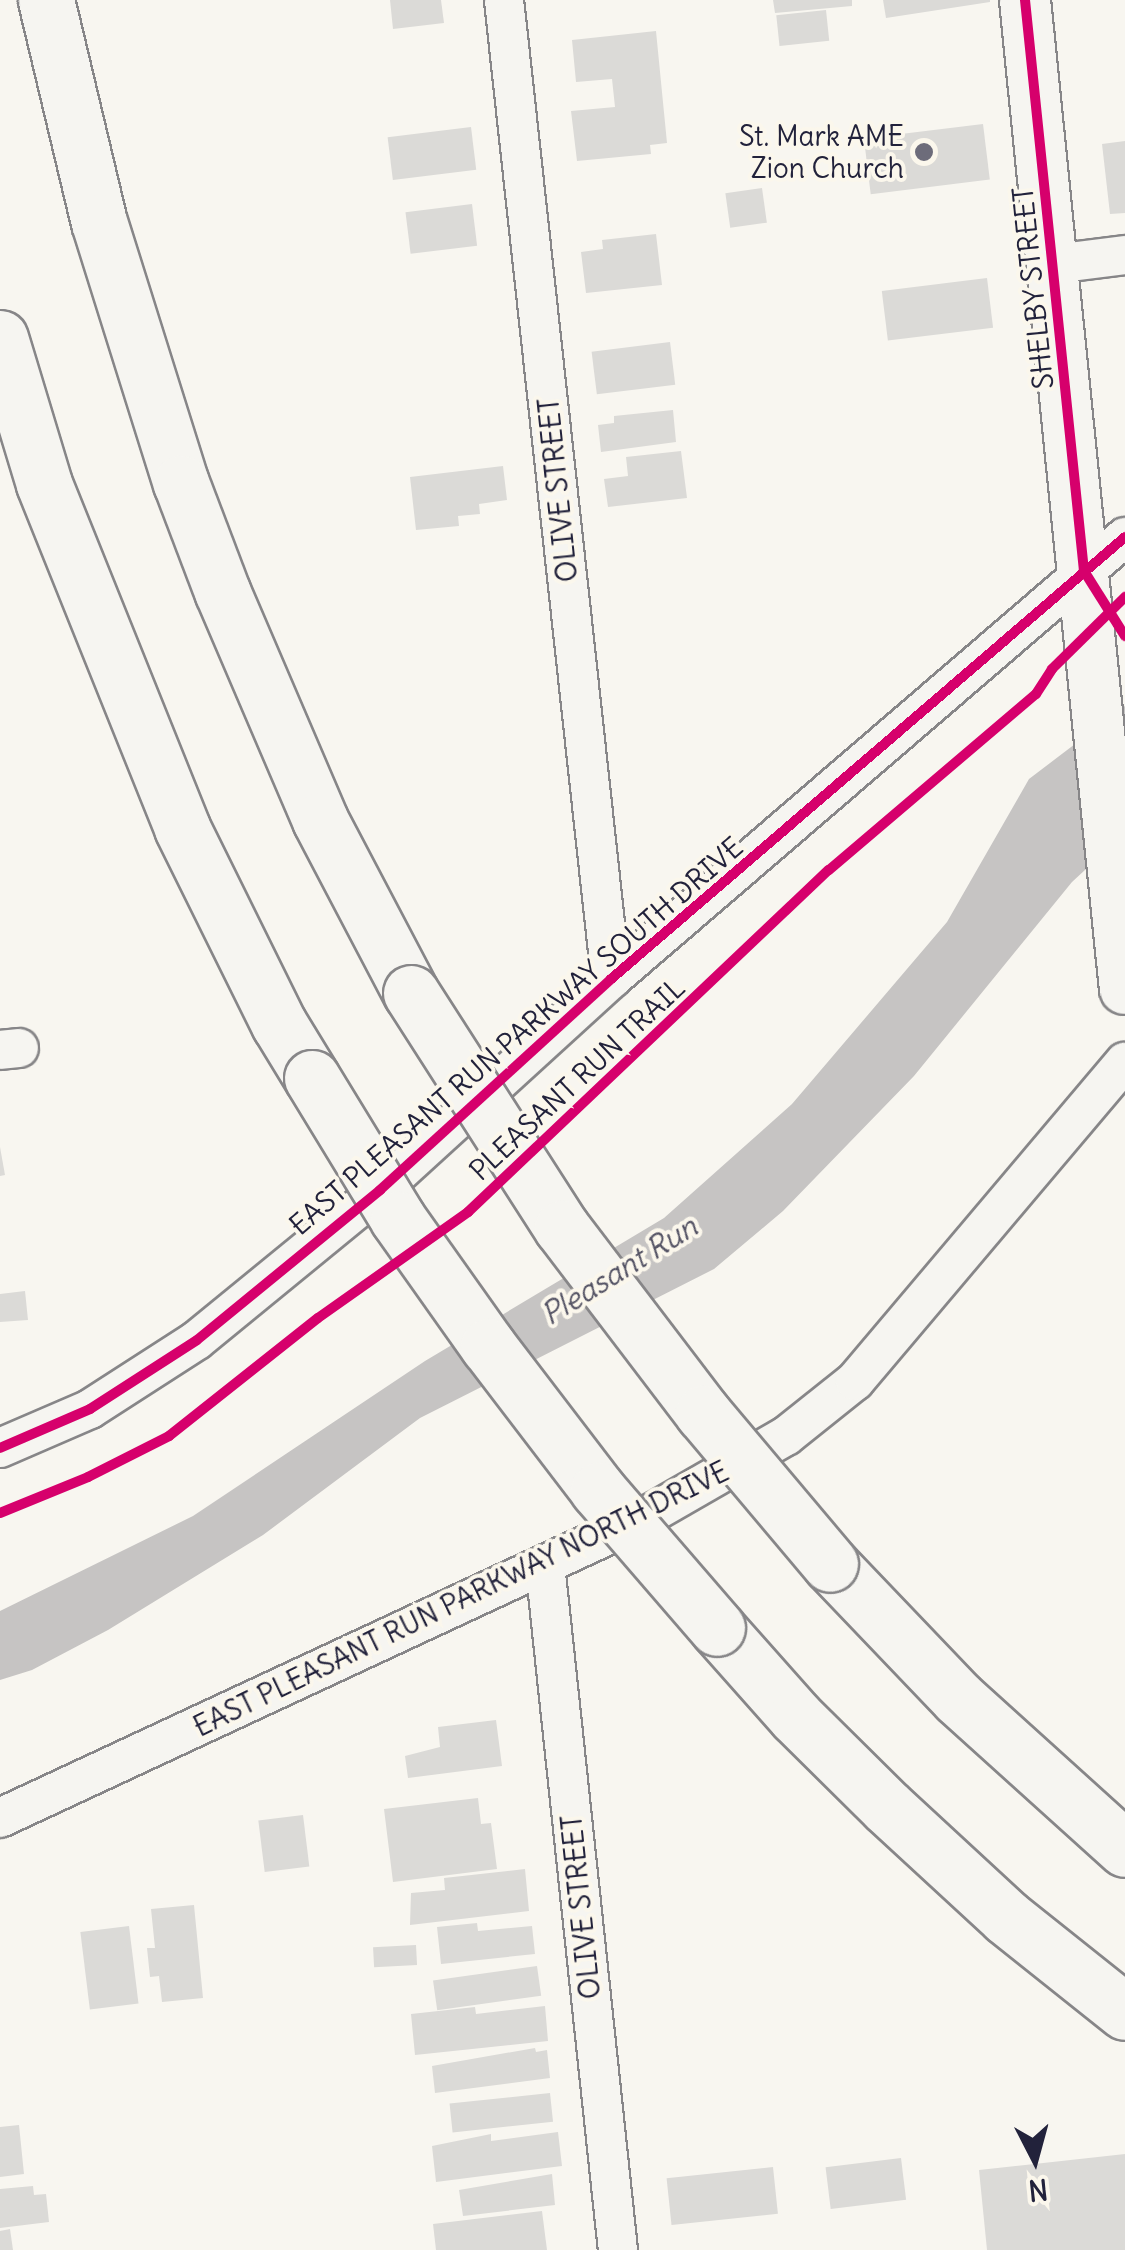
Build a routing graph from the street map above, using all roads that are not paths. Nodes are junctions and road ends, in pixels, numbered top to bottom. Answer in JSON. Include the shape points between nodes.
{"nodes":[{"id":1,"x":46,"y":0,"type":"edge"},
{"id":2,"x":504,"y":0,"type":"edge"},
{"id":3,"x":1025,"y":0,"type":"edge"},
{"id":4,"x":1125,"y":255,"type":"edge"},
{"id":5,"x":1054,"y":264,"type":"junction"},
{"id":6,"x":0,"y":338,"type":"edge"},
{"id":7,"x":1125,"y":538,"type":"edge"},
{"id":8,"x":1084,"y":572,"type":"junction"},
{"id":9,"x":611,"y":979,"type":"junction"},
{"id":10,"x":1125,"y":989,"type":"edge"},
{"id":11,"x":1125,"y":1062,"type":"edge"},
{"id":12,"x":0,"y":1448,"type":"edge"},
{"id":13,"x":545,"y":1565,"type":"junction"},
{"id":14,"x":0,"y":1818,"type":"edge"},
{"id":15,"x":1125,"y":1848,"type":"edge"},
{"id":16,"x":1125,"y":2012,"type":"edge"},
{"id":17,"x":618,"y":2250,"type":"edge"}],
"edges":[{"from":1,"to":15,"type":"highway","bridge":true,"via":[[98,222],[181,482],[320,820],[412,993],[562,1228],[703,1413],[910,1650]]},
{"from":2,"to":9,"type":"street","name":"OLIVE STREET"},
{"from":3,"to":5,"type":"main road","name":"SHELBY STREET"},
{"from":4,"to":5,"type":"street"},
{"from":5,"to":8,"type":"main road","name":"SHELBY STREET"},
{"from":6,"to":16,"type":"highway","bridge":true,"via":[[44,484],[182,828],[279,1024],[398,1219],[598,1490],[832,1756],[1006,1917]]},
{"from":7,"to":8,"type":"street","name":"EAST PLEASANT RUN PARKWAY SOUTH DRIVE"},
{"from":8,"to":9,"type":"street","name":"EAST PLEASANT RUN PARKWAY SOUTH DRIVE"},
{"from":8,"to":10,"type":"main road","name":"SHELBY STREET"},
{"from":9,"to":12,"type":"street","name":"EAST PLEASANT RUN PARKWAY SOUTH DRIVE","via":[[380,1190],[197,1340],[90,1409]]},
{"from":11,"to":13,"type":"street","name":"EAST PLEASANT RUN PARKWAY NORTH DRIVE","via":[[833,1400],[716,1479]]},
{"from":13,"to":14,"type":"street","name":"EAST PLEASANT RUN PARKWAY NORTH DRIVE"},
{"from":13,"to":17,"type":"street","name":"OLIVE STREET"}]}
